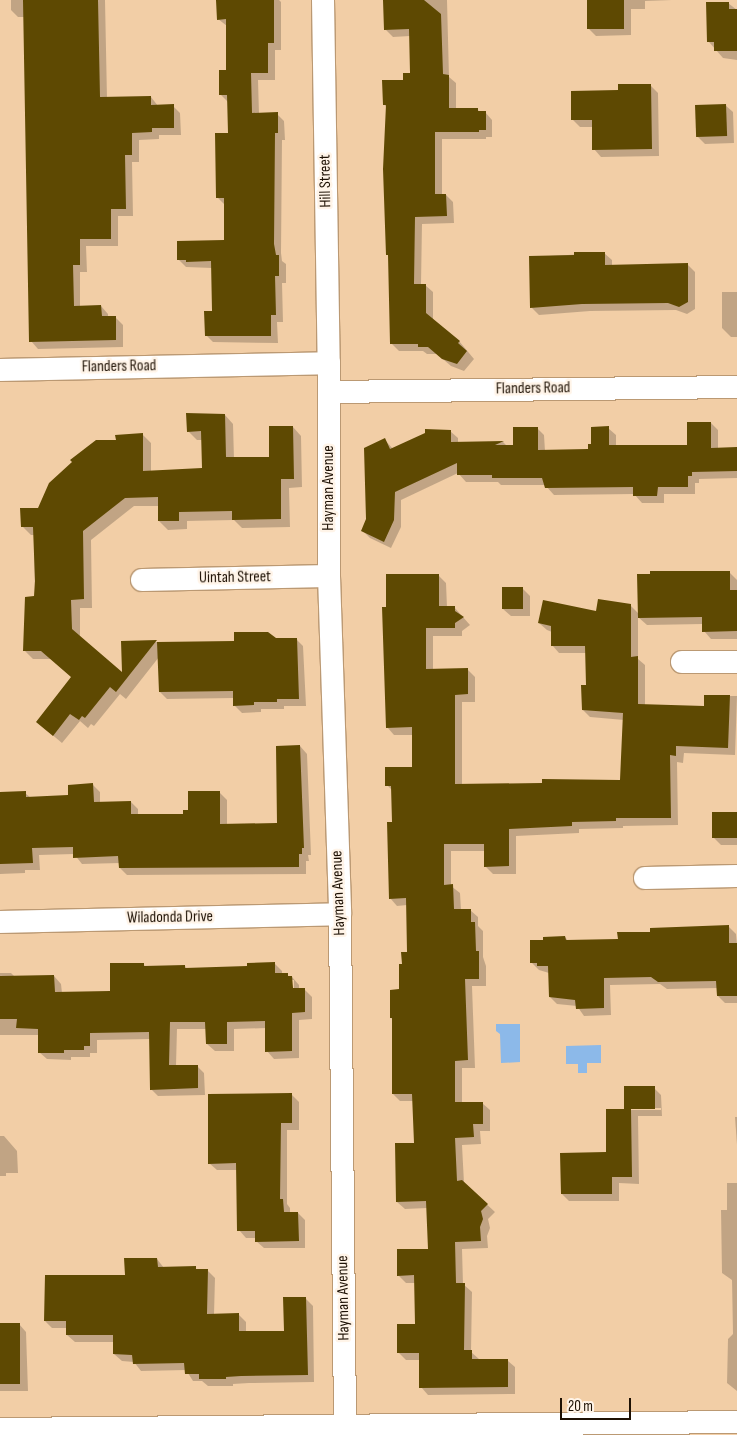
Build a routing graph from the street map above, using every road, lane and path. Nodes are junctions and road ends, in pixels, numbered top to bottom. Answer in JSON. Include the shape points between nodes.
{"nodes":[{"id":1,"x":323,"y":0,"type":"edge"},
{"id":2,"x":329,"y":362,"type":"junction"},
{"id":3,"x":0,"y":370,"type":"edge"},
{"id":4,"x":737,"y":387,"type":"edge"},
{"id":5,"x":329,"y":392,"type":"junction"},
{"id":6,"x":328,"y":576,"type":"junction"},
{"id":7,"x":142,"y":580,"type":"dead end"},
{"id":8,"x":682,"y":662,"type":"dead end"},
{"id":9,"x":737,"y":662,"type":"edge"},
{"id":10,"x":737,"y":876,"type":"edge"},
{"id":11,"x":645,"y":878,"type":"dead end"},
{"id":12,"x":340,"y":914,"type":"junction"},
{"id":13,"x":0,"y":922,"type":"edge"},
{"id":14,"x":737,"y":1422,"type":"edge"},
{"id":15,"x":345,"y":1424,"type":"junction"},
{"id":16,"x":0,"y":1429,"type":"edge"}],
"edges":[{"from":1,"to":2,"type":"street","name":"Hill Street"},
{"from":2,"to":3,"type":"street","name":"Flanders Road"},
{"from":2,"to":5,"type":"street","name":"Hayman Avenue"},
{"from":4,"to":5,"type":"street","name":"Flanders Road"},
{"from":5,"to":6,"type":"street","name":"Hayman Avenue"},
{"from":6,"to":7,"type":"street","name":"Uintah Street"},
{"from":6,"to":12,"type":"street","name":"Hayman Avenue"},
{"from":8,"to":9,"type":"street"},
{"from":10,"to":11,"type":"street"},
{"from":12,"to":13,"type":"street","name":"Wiladonda Drive"},
{"from":12,"to":15,"type":"street","name":"Hayman Avenue"},
{"from":14,"to":15,"type":"street"},
{"from":15,"to":16,"type":"street"}]}
